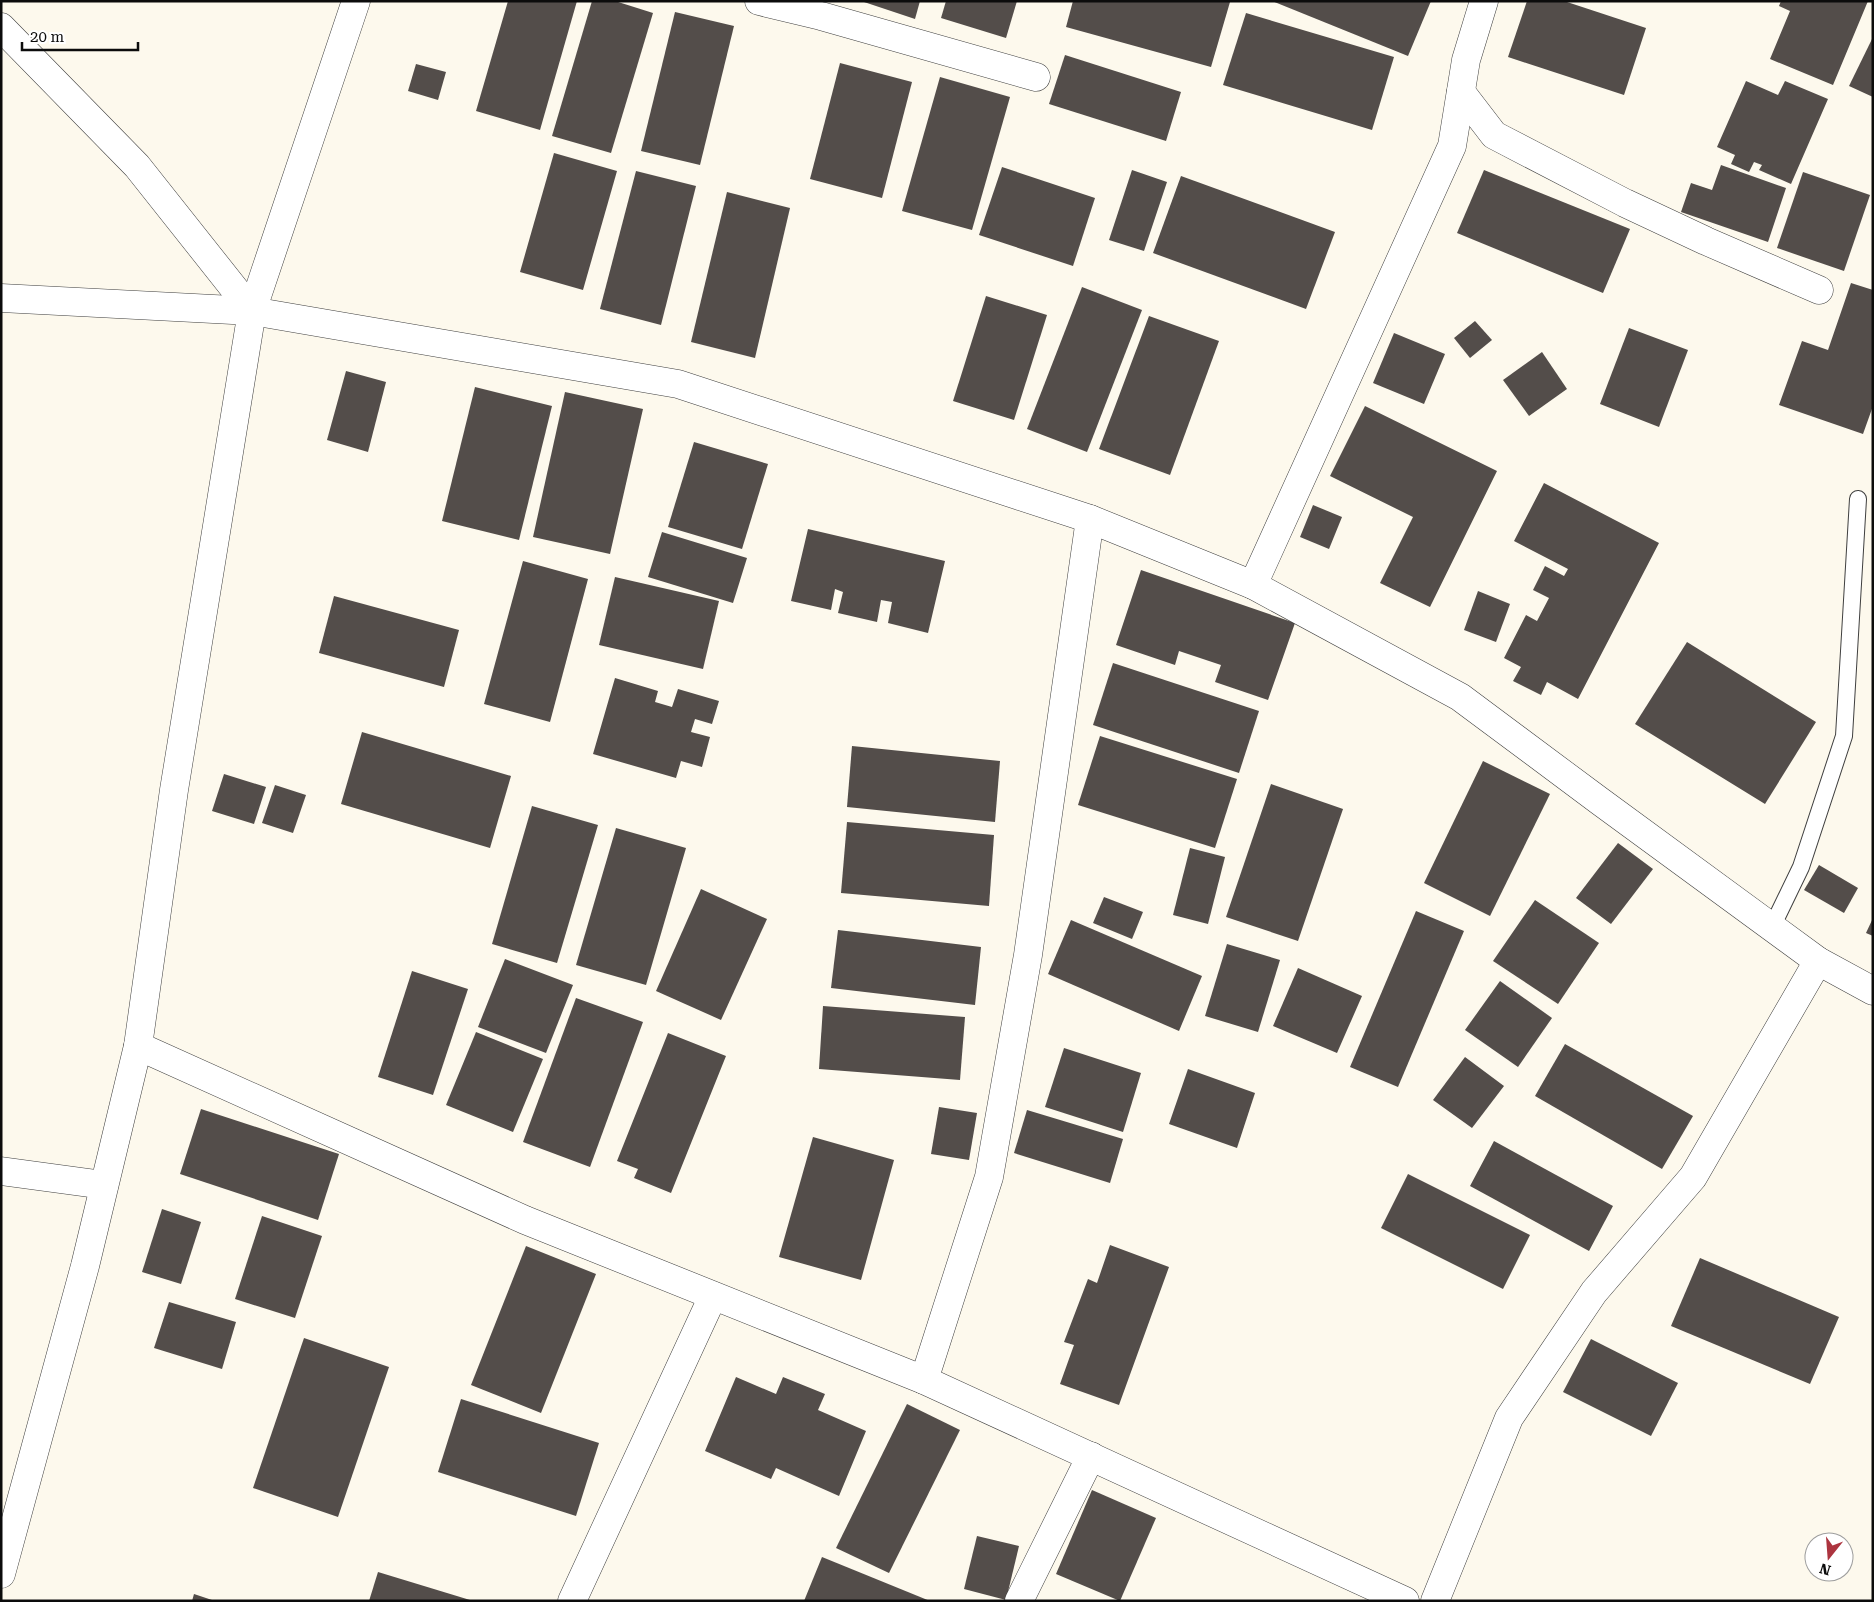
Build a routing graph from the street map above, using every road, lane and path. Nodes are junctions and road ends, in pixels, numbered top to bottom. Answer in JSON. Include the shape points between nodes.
{"nodes":[{"id":1,"x":356,"y":1,"type":"edge"},
{"id":2,"x":759,"y":1,"type":"edge"},
{"id":3,"x":1484,"y":1,"type":"edge"},
{"id":4,"x":1,"y":27,"type":"edge"},
{"id":5,"x":1036,"y":77,"type":"dead end"},
{"id":6,"x":1461,"y":92,"type":"junction"},
{"id":7,"x":1819,"y":290,"type":"dead end"},
{"id":8,"x":1,"y":298,"type":"edge"},
{"id":9,"x":252,"y":311,"type":"junction"},
{"id":10,"x":1858,"y":499,"type":"dead end"},
{"id":11,"x":1090,"y":519,"type":"junction"},
{"id":12,"x":1253,"y":585,"type":"junction"},
{"id":13,"x":1772,"y":927,"type":"junction"},
{"id":14,"x":1818,"y":961,"type":"junction"},
{"id":15,"x":1873,"y":991,"type":"edge"},
{"id":16,"x":138,"y":1046,"type":"junction"},
{"id":17,"x":1,"y":1171,"type":"edge"},
{"id":18,"x":104,"y":1185,"type":"junction"},
{"id":19,"x":713,"y":1296,"type":"junction"},
{"id":20,"x":924,"y":1380,"type":"junction"},
{"id":21,"x":1091,"y":1456,"type":"junction"},
{"id":22,"x":1,"y":1574,"type":"edge"},
{"id":23,"x":572,"y":1601,"type":"edge"},
{"id":24,"x":1019,"y":1601,"type":"edge"},
{"id":25,"x":1405,"y":1601,"type":"edge"},
{"id":26,"x":1435,"y":1601,"type":"edge"}],
"edges":[{"from":1,"to":9,"type":"street"},
{"from":2,"to":5,"type":"street"},
{"from":3,"to":6,"type":"street","via":[[1466,60]]},
{"from":4,"to":9,"type":"street","via":[[137,166]]},
{"from":6,"to":7,"type":"street","via":[[1494,134],[1625,203]]},
{"from":6,"to":12,"type":"street","via":[[1452,146]]},
{"from":8,"to":9,"type":"street"},
{"from":9,"to":11,"type":"street","via":[[678,384]]},
{"from":9,"to":16,"type":"street","via":[[174,790]]},
{"from":10,"to":13,"type":"lane","via":[[1844,736],[1801,867]]},
{"from":11,"to":12,"type":"street"},
{"from":11,"to":20,"type":"street","via":[[1028,955],[989,1177]]},
{"from":12,"to":13,"type":"street","via":[[1460,697]]},
{"from":13,"to":14,"type":"street"},
{"from":14,"to":15,"type":"street"},
{"from":14,"to":26,"type":"street","via":[[1694,1177],[1594,1292],[1509,1418]]},
{"from":16,"to":18,"type":"street"},
{"from":16,"to":19,"type":"street","via":[[525,1220]]},
{"from":17,"to":18,"type":"street"},
{"from":18,"to":22,"type":"street"},
{"from":19,"to":20,"type":"street"},
{"from":19,"to":23,"type":"street"},
{"from":20,"to":21,"type":"street"},
{"from":21,"to":24,"type":"street"},
{"from":21,"to":25,"type":"street"}]}
